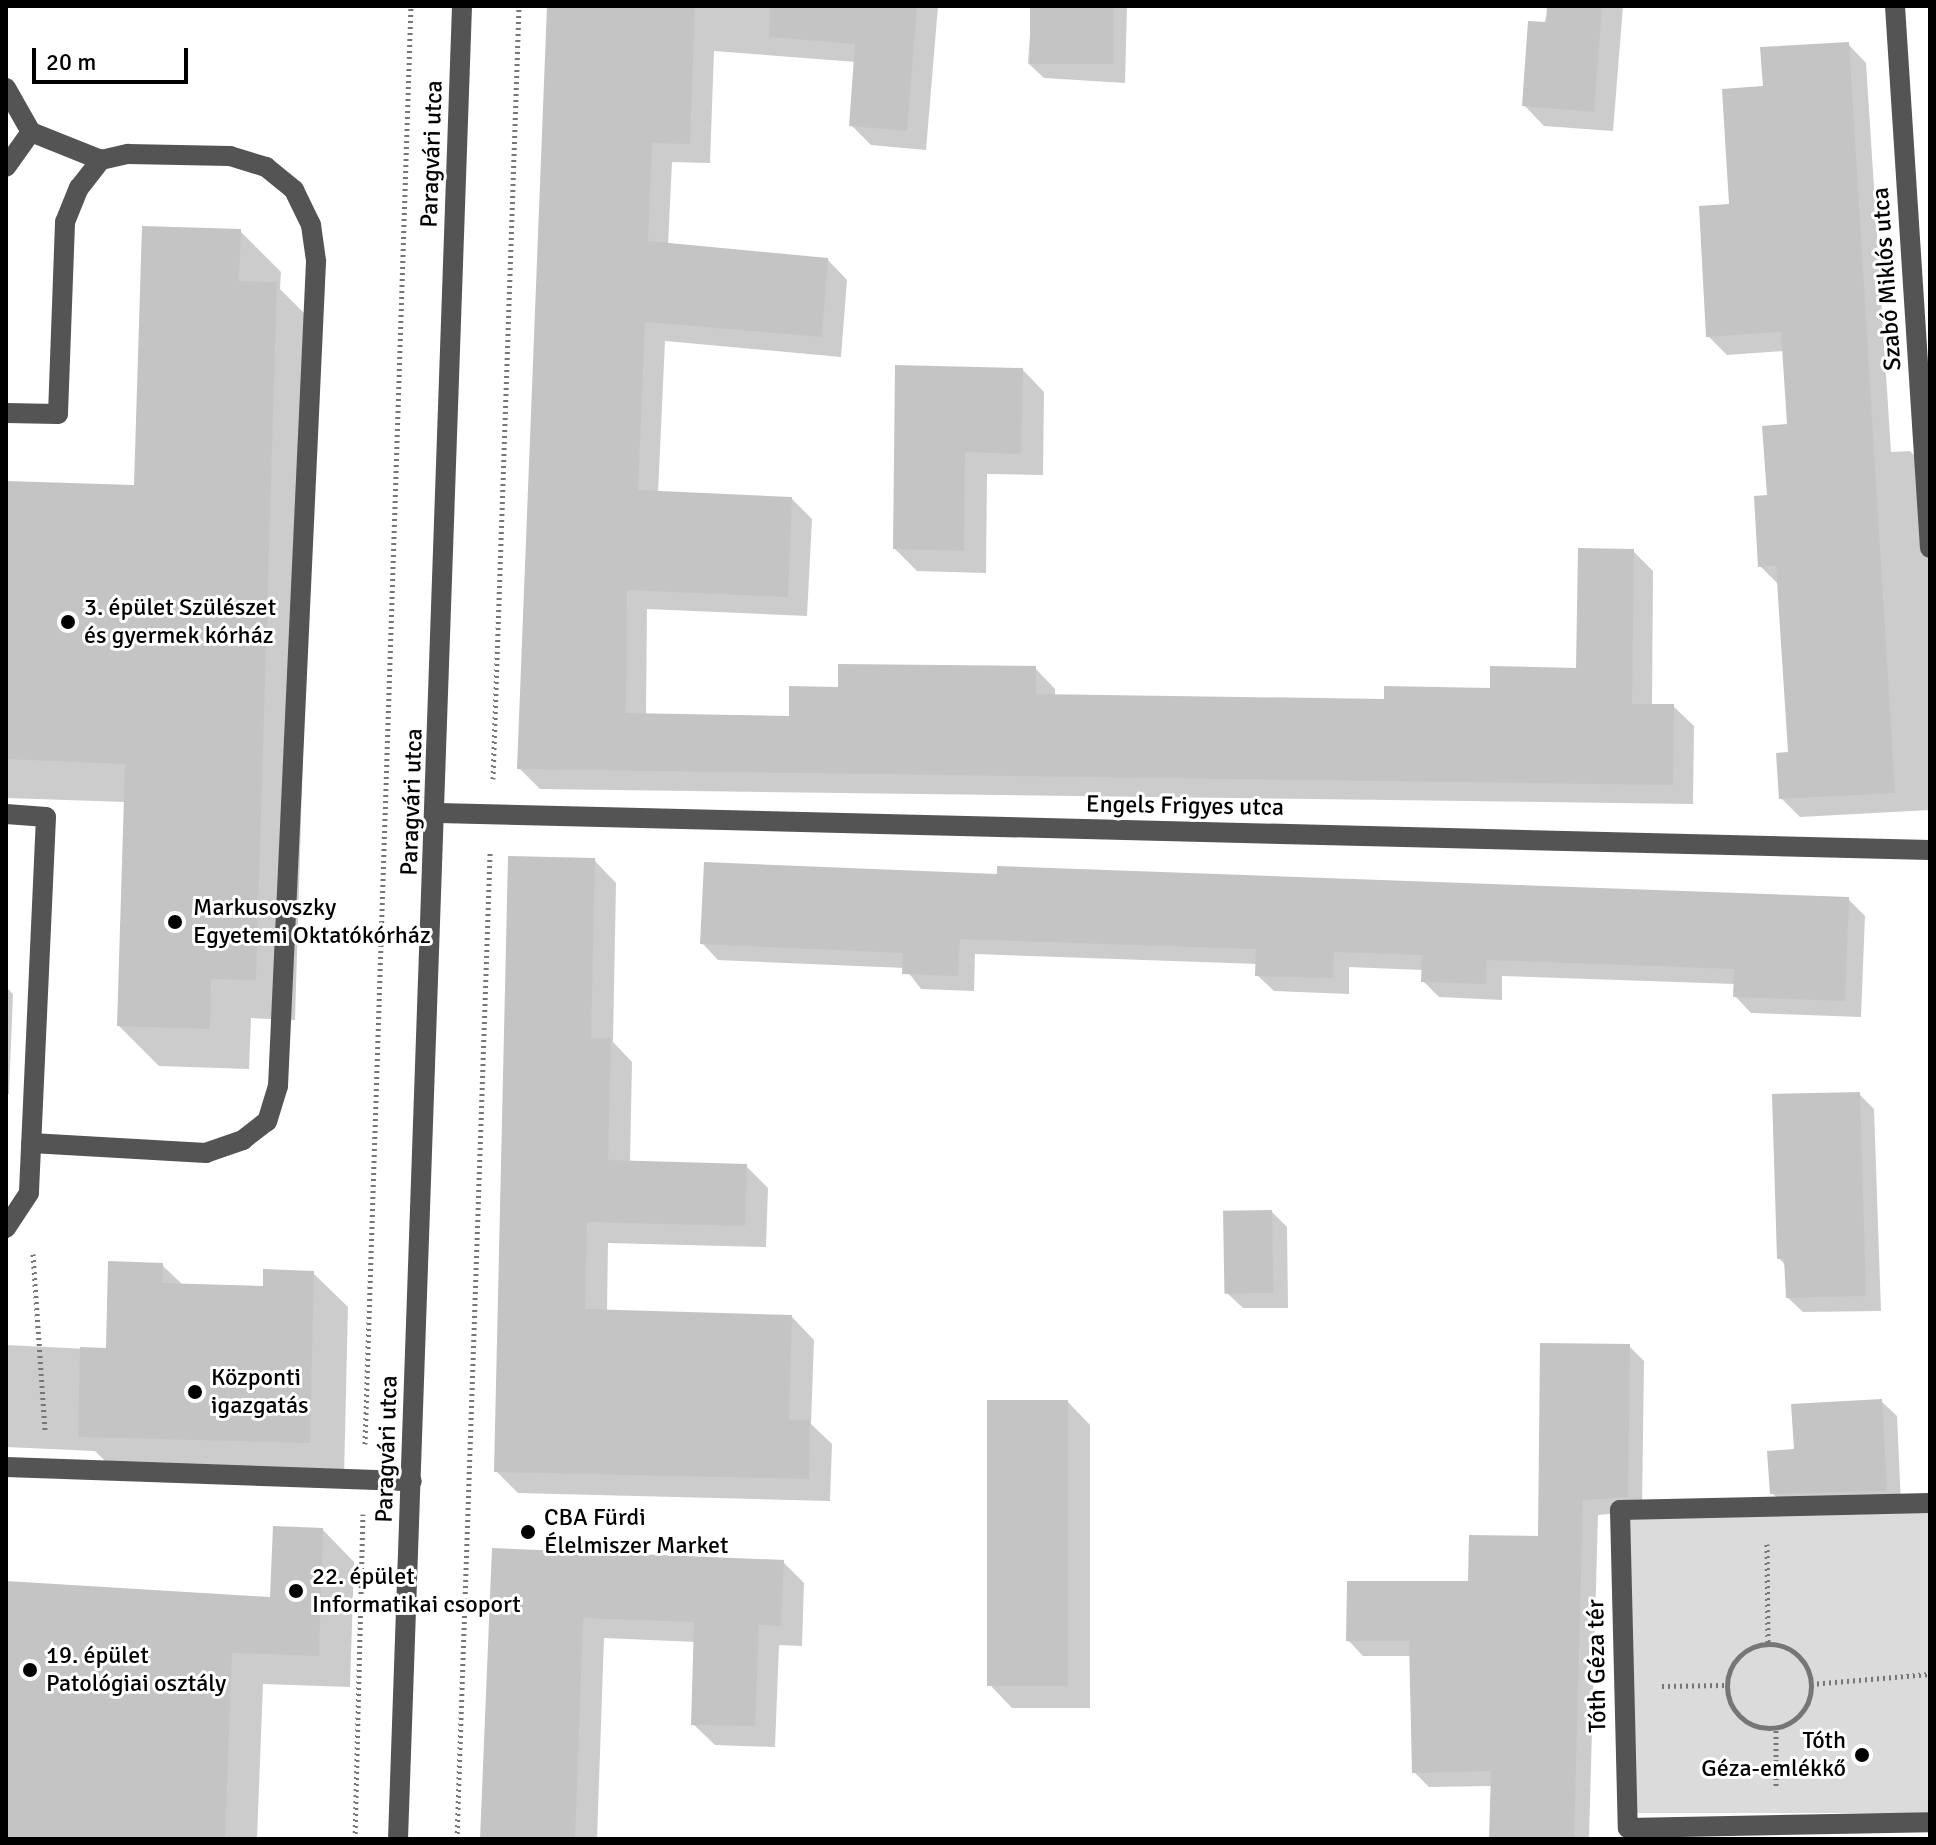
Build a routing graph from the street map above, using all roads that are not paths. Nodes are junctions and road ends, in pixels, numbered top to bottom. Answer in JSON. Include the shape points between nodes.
{"nodes":[{"id":1,"x":462,"y":6,"type":"edge"},
{"id":2,"x":1895,"y":6,"type":"edge"},
{"id":3,"x":6,"y":88,"type":"edge"},
{"id":4,"x":31,"y":132,"type":"junction"},
{"id":5,"x":101,"y":160,"type":"junction"},
{"id":6,"x":6,"y":167,"type":"edge"},
{"id":7,"x":6,"y":413,"type":"edge"},
{"id":8,"x":1930,"y":548,"type":"edge"},
{"id":9,"x":438,"y":813,"type":"junction"},
{"id":10,"x":6,"y":814,"type":"edge"},
{"id":11,"x":1930,"y":850,"type":"edge"},
{"id":12,"x":31,"y":1143,"type":"junction"},
{"id":13,"x":6,"y":1228,"type":"edge"},
{"id":14,"x":6,"y":1467,"type":"edge"},
{"id":15,"x":412,"y":1481,"type":"junction"},
{"id":16,"x":1930,"y":1503,"type":"edge"},
{"id":17,"x":1930,"y":1822,"type":"edge"},
{"id":18,"x":398,"y":1839,"type":"edge"}],
"edges":[{"from":1,"to":9,"type":"street","name":"Paragvári utca"},
{"from":2,"to":8,"type":"street","name":"Szabó Miklós utca"},
{"from":3,"to":4,"type":"street"},
{"from":4,"to":5,"type":"street"},
{"from":4,"to":6,"type":"street"},
{"from":5,"to":7,"type":"street","via":[[79,188],[65,222],[58,414]]},
{"from":5,"to":12,"type":"street","via":[[128,154],[230,156],[266,167],[285,183],[311,225],[316,262],[278,1086],[267,1121],[243,1140],[206,1153]]},
{"from":9,"to":11,"type":"street","name":"Engels Frigyes utca"},
{"from":9,"to":15,"type":"street","name":"Paragvári utca"},
{"from":10,"to":12,"type":"street","via":[[46,817]]},
{"from":12,"to":13,"type":"street","via":[[29,1193]]},
{"from":14,"to":15,"type":"street"},
{"from":15,"to":18,"type":"street","name":"Paragvári utca"},
{"from":16,"to":17,"type":"street","name":"Tóth Géza tér","via":[[1620,1510],[1628,1828]]}]}
